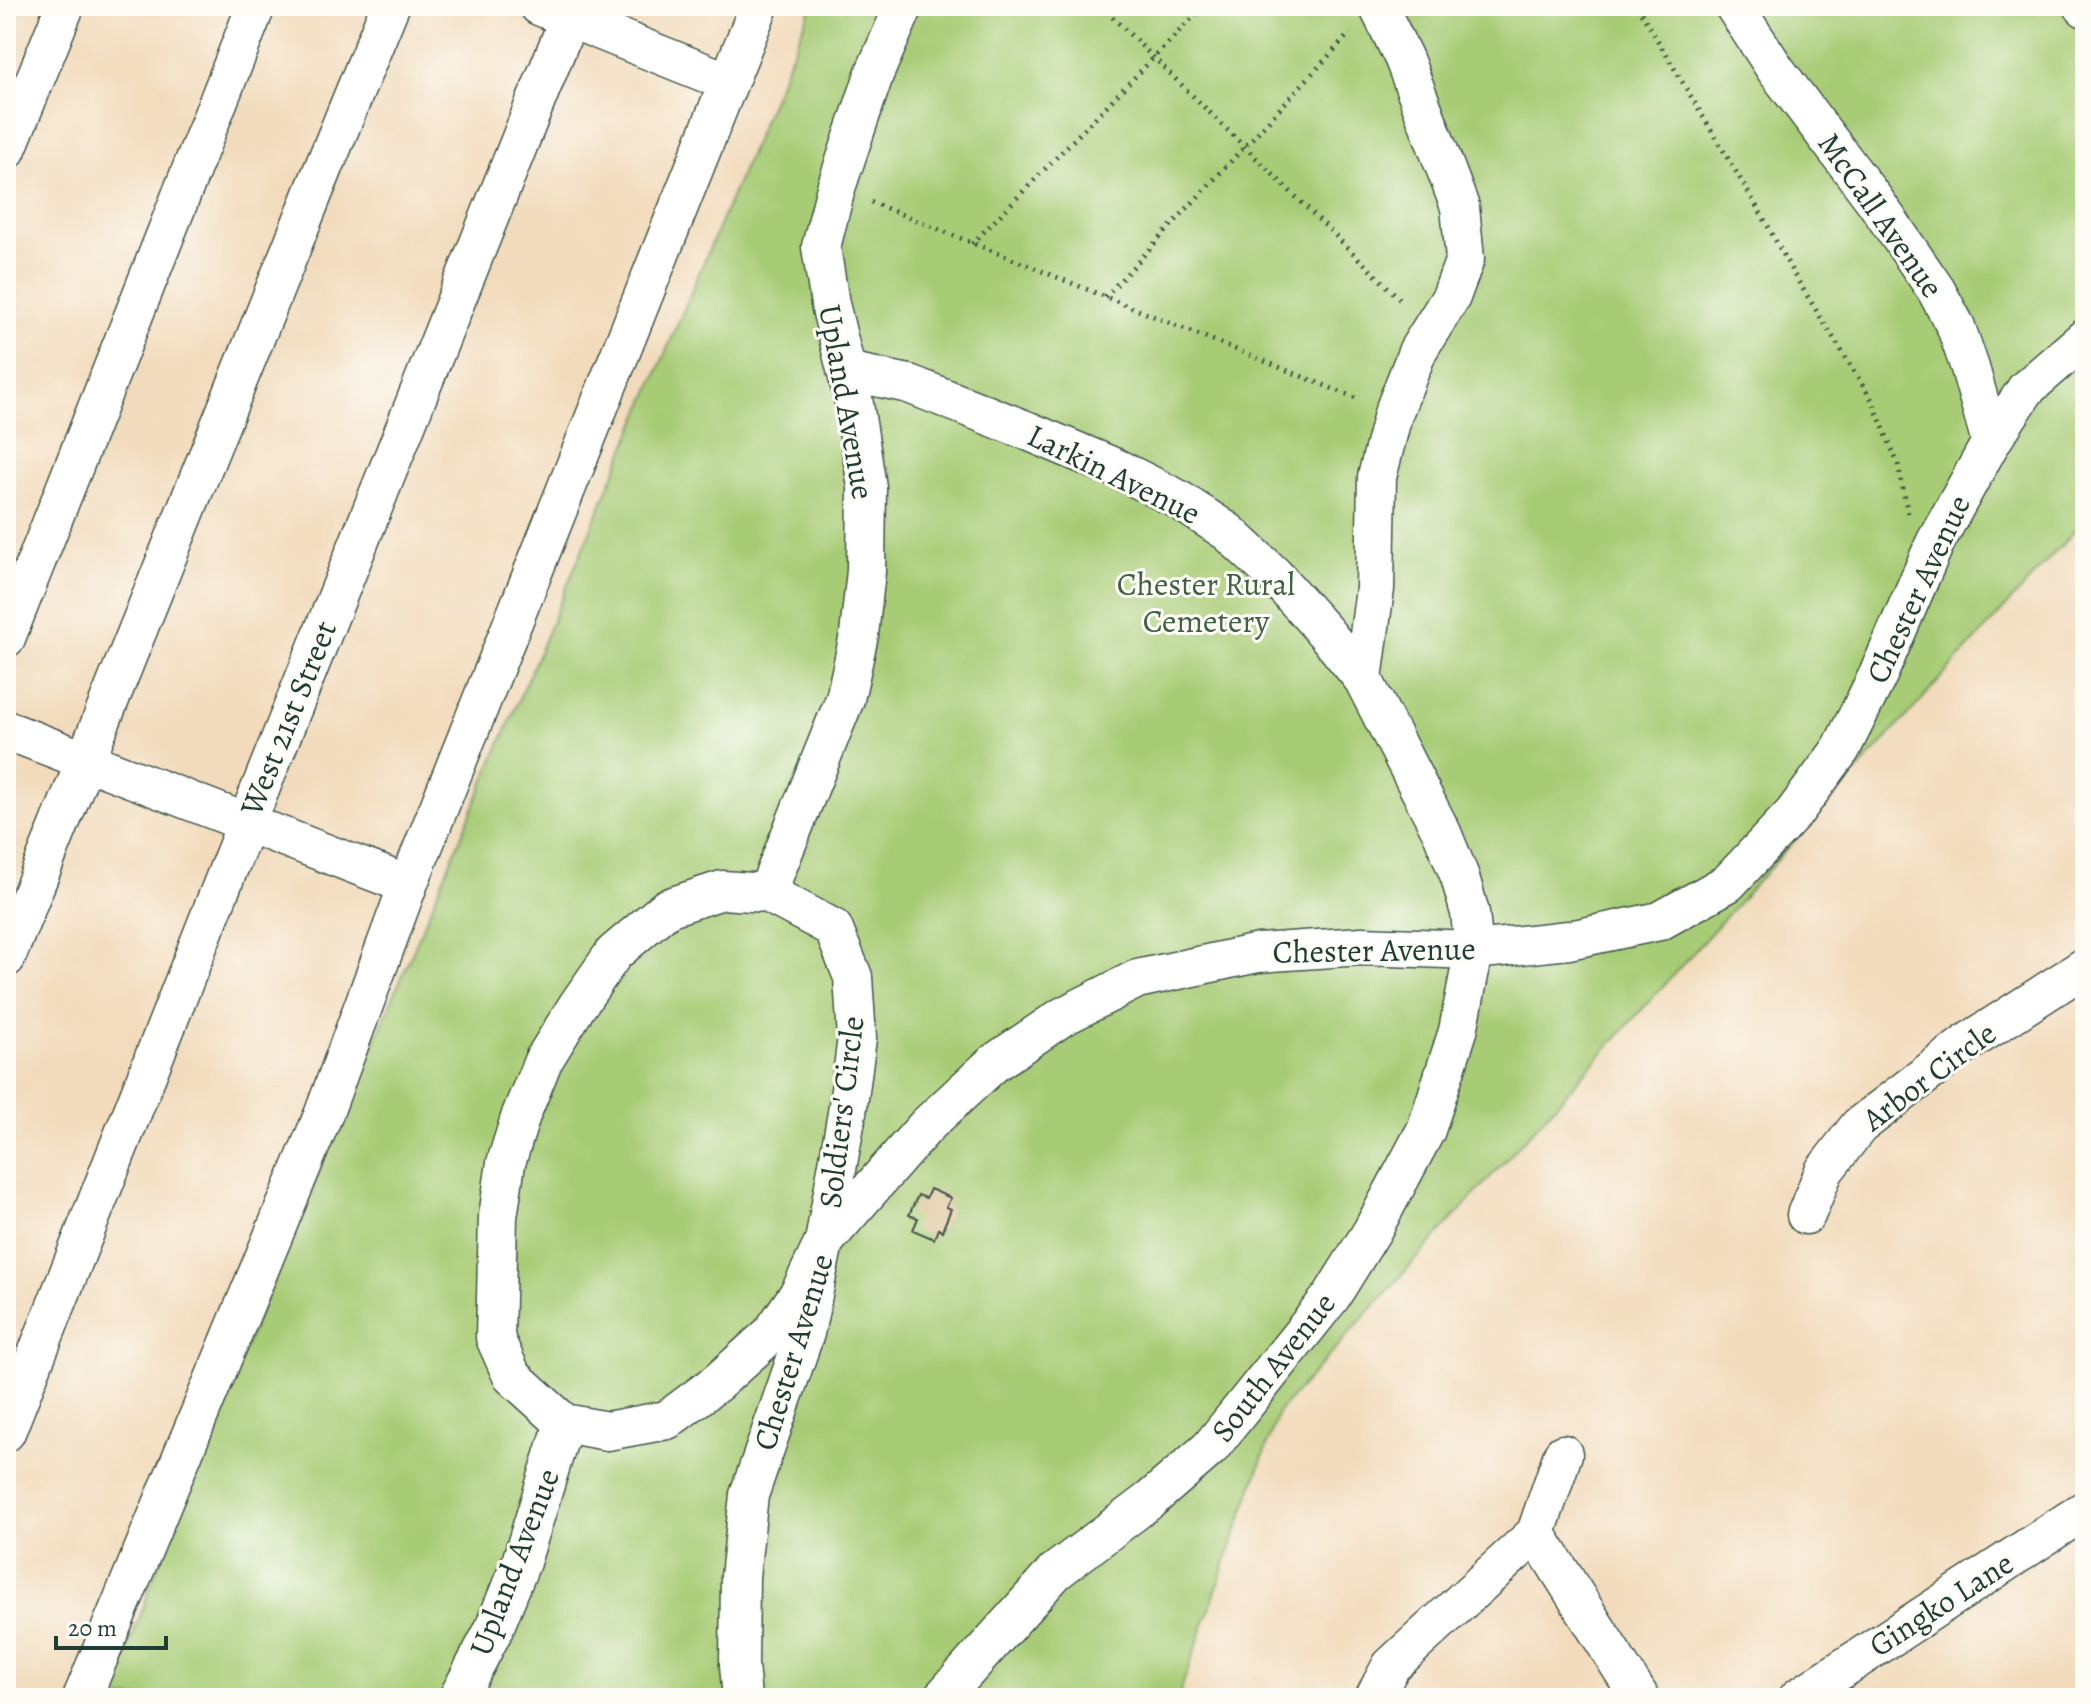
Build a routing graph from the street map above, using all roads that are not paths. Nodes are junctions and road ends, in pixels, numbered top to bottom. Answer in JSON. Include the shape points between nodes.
{"nodes":[{"id":1,"x":65,"y":6,"type":"edge"},
{"id":2,"x":256,"y":6,"type":"edge"},
{"id":3,"x":390,"y":6,"type":"edge"},
{"id":4,"x":759,"y":6,"type":"edge"},
{"id":5,"x":904,"y":6,"type":"edge"},
{"id":6,"x":1734,"y":6,"type":"edge"},
{"id":7,"x":561,"y":10,"type":"edge"},
{"id":8,"x":1367,"y":17,"type":"edge"},
{"id":9,"x":728,"y":82,"type":"junction"},
{"id":10,"x":6,"y":151,"type":"edge"},
{"id":11,"x":2085,"y":338,"type":"edge"},
{"id":12,"x":847,"y":371,"type":"junction"},
{"id":13,"x":1991,"y":442,"type":"junction"},
{"id":14,"x":6,"y":638,"type":"edge"},
{"id":15,"x":1363,"y":679,"type":"junction"},
{"id":16,"x":6,"y":730,"type":"edge"},
{"id":17,"x":85,"y":761,"type":"junction"},
{"id":18,"x":247,"y":822,"type":"junction"},
{"id":19,"x":408,"y":885,"type":"junction"},
{"id":20,"x":767,"y":893,"type":"junction"},
{"id":21,"x":1474,"y":950,"type":"junction"},
{"id":22,"x":6,"y":958,"type":"edge"},
{"id":23,"x":2085,"y":967,"type":"edge"},
{"id":24,"x":1806,"y":1215,"type":"dead end"},
{"id":25,"x":824,"y":1242,"type":"junction"},
{"id":26,"x":564,"y":1423,"type":"junction"},
{"id":27,"x":6,"y":1432,"type":"edge"},
{"id":28,"x":1563,"y":1454,"type":"dead end"},
{"id":29,"x":2085,"y":1510,"type":"edge"},
{"id":30,"x":1536,"y":1533,"type":"junction"},
{"id":31,"x":82,"y":1698,"type":"edge"},
{"id":32,"x":458,"y":1698,"type":"edge"},
{"id":33,"x":742,"y":1698,"type":"edge"},
{"id":34,"x":942,"y":1698,"type":"edge"},
{"id":35,"x":1374,"y":1698,"type":"edge"},
{"id":36,"x":1640,"y":1698,"type":"edge"},
{"id":37,"x":1798,"y":1698,"type":"edge"}],
"edges":[{"from":1,"to":10,"type":"street"},
{"from":2,"to":14,"type":"street"},
{"from":3,"to":17,"type":"street"},
{"from":4,"to":9,"type":"street"},
{"from":5,"to":12,"type":"street","name":"Upland Avenue","via":[[875,72],[821,247]]},
{"from":6,"to":13,"type":"street","name":"McCall Avenue","via":[[1936,290],[1956,327]]},
{"from":7,"to":9,"type":"street"},
{"from":7,"to":18,"type":"street","name":"West 21st Street"},
{"from":8,"to":15,"type":"street","via":[[1404,59],[1460,207],[1465,259],[1451,297],[1418,350],[1393,414],[1377,477],[1375,589]]},
{"from":9,"to":19,"type":"street"},
{"from":11,"to":13,"type":"street","name":"Chester Avenue","via":[[2026,389]]},
{"from":12,"to":15,"type":"street","name":"Larkin Avenue","via":[[909,384],[1176,498],[1228,532],[1273,574]]},
{"from":12,"to":20,"type":"street","name":"Upland Avenue","via":[[867,487],[859,635],[845,699]]},
{"from":13,"to":21,"type":"street","name":"Chester Avenue","via":[[1935,543],[1841,749],[1794,813],[1728,883],[1660,921],[1569,940]]},
{"from":15,"to":21,"type":"street","name":"Larkin Avenue","via":[[1442,833],[1470,913]]},
{"from":16,"to":17,"type":"street"},
{"from":17,"to":18,"type":"street"},
{"from":17,"to":22,"type":"street"},
{"from":18,"to":19,"type":"street"},
{"from":18,"to":27,"type":"street","name":"West 21st Street"},
{"from":19,"to":31,"type":"street","via":[[324,1113]]},
{"from":20,"to":25,"type":"street","name":"Soldiers' Circle","via":[[833,928],[853,977],[857,1038]]},
{"from":20,"to":26,"type":"street","name":"Soldiers' Circle","via":[[722,890],[667,908],[614,953],[543,1061],[521,1115],[506,1163],[498,1217],[495,1338],[512,1376]]},
{"from":21,"to":25,"type":"street","name":"Chester Avenue","via":[[1362,946],[1258,953],[1137,979],[1062,1017],[994,1063],[927,1125]]},
{"from":21,"to":34,"type":"street","name":"South Avenue","via":[[1458,1031],[1426,1130],[1331,1297],[1210,1448],[1055,1572]]},
{"from":23,"to":24,"type":"street","name":"Arbor Circle","via":[[1967,1043],[1859,1126],[1824,1171]]},
{"from":25,"to":26,"type":"street","name":"Soldiers' Circle","via":[[800,1292],[771,1334],[667,1420],[607,1431]]},
{"from":25,"to":33,"type":"street","name":"Chester Avenue","via":[[805,1333],[749,1495],[740,1577]]},
{"from":26,"to":32,"type":"street","name":"Upland Avenue","via":[[521,1562]]},
{"from":28,"to":30,"type":"street"},
{"from":29,"to":37,"type":"street","name":"Gingko Lane"},
{"from":30,"to":35,"type":"street","via":[[1391,1666]]},
{"from":30,"to":36,"type":"street"}]}
